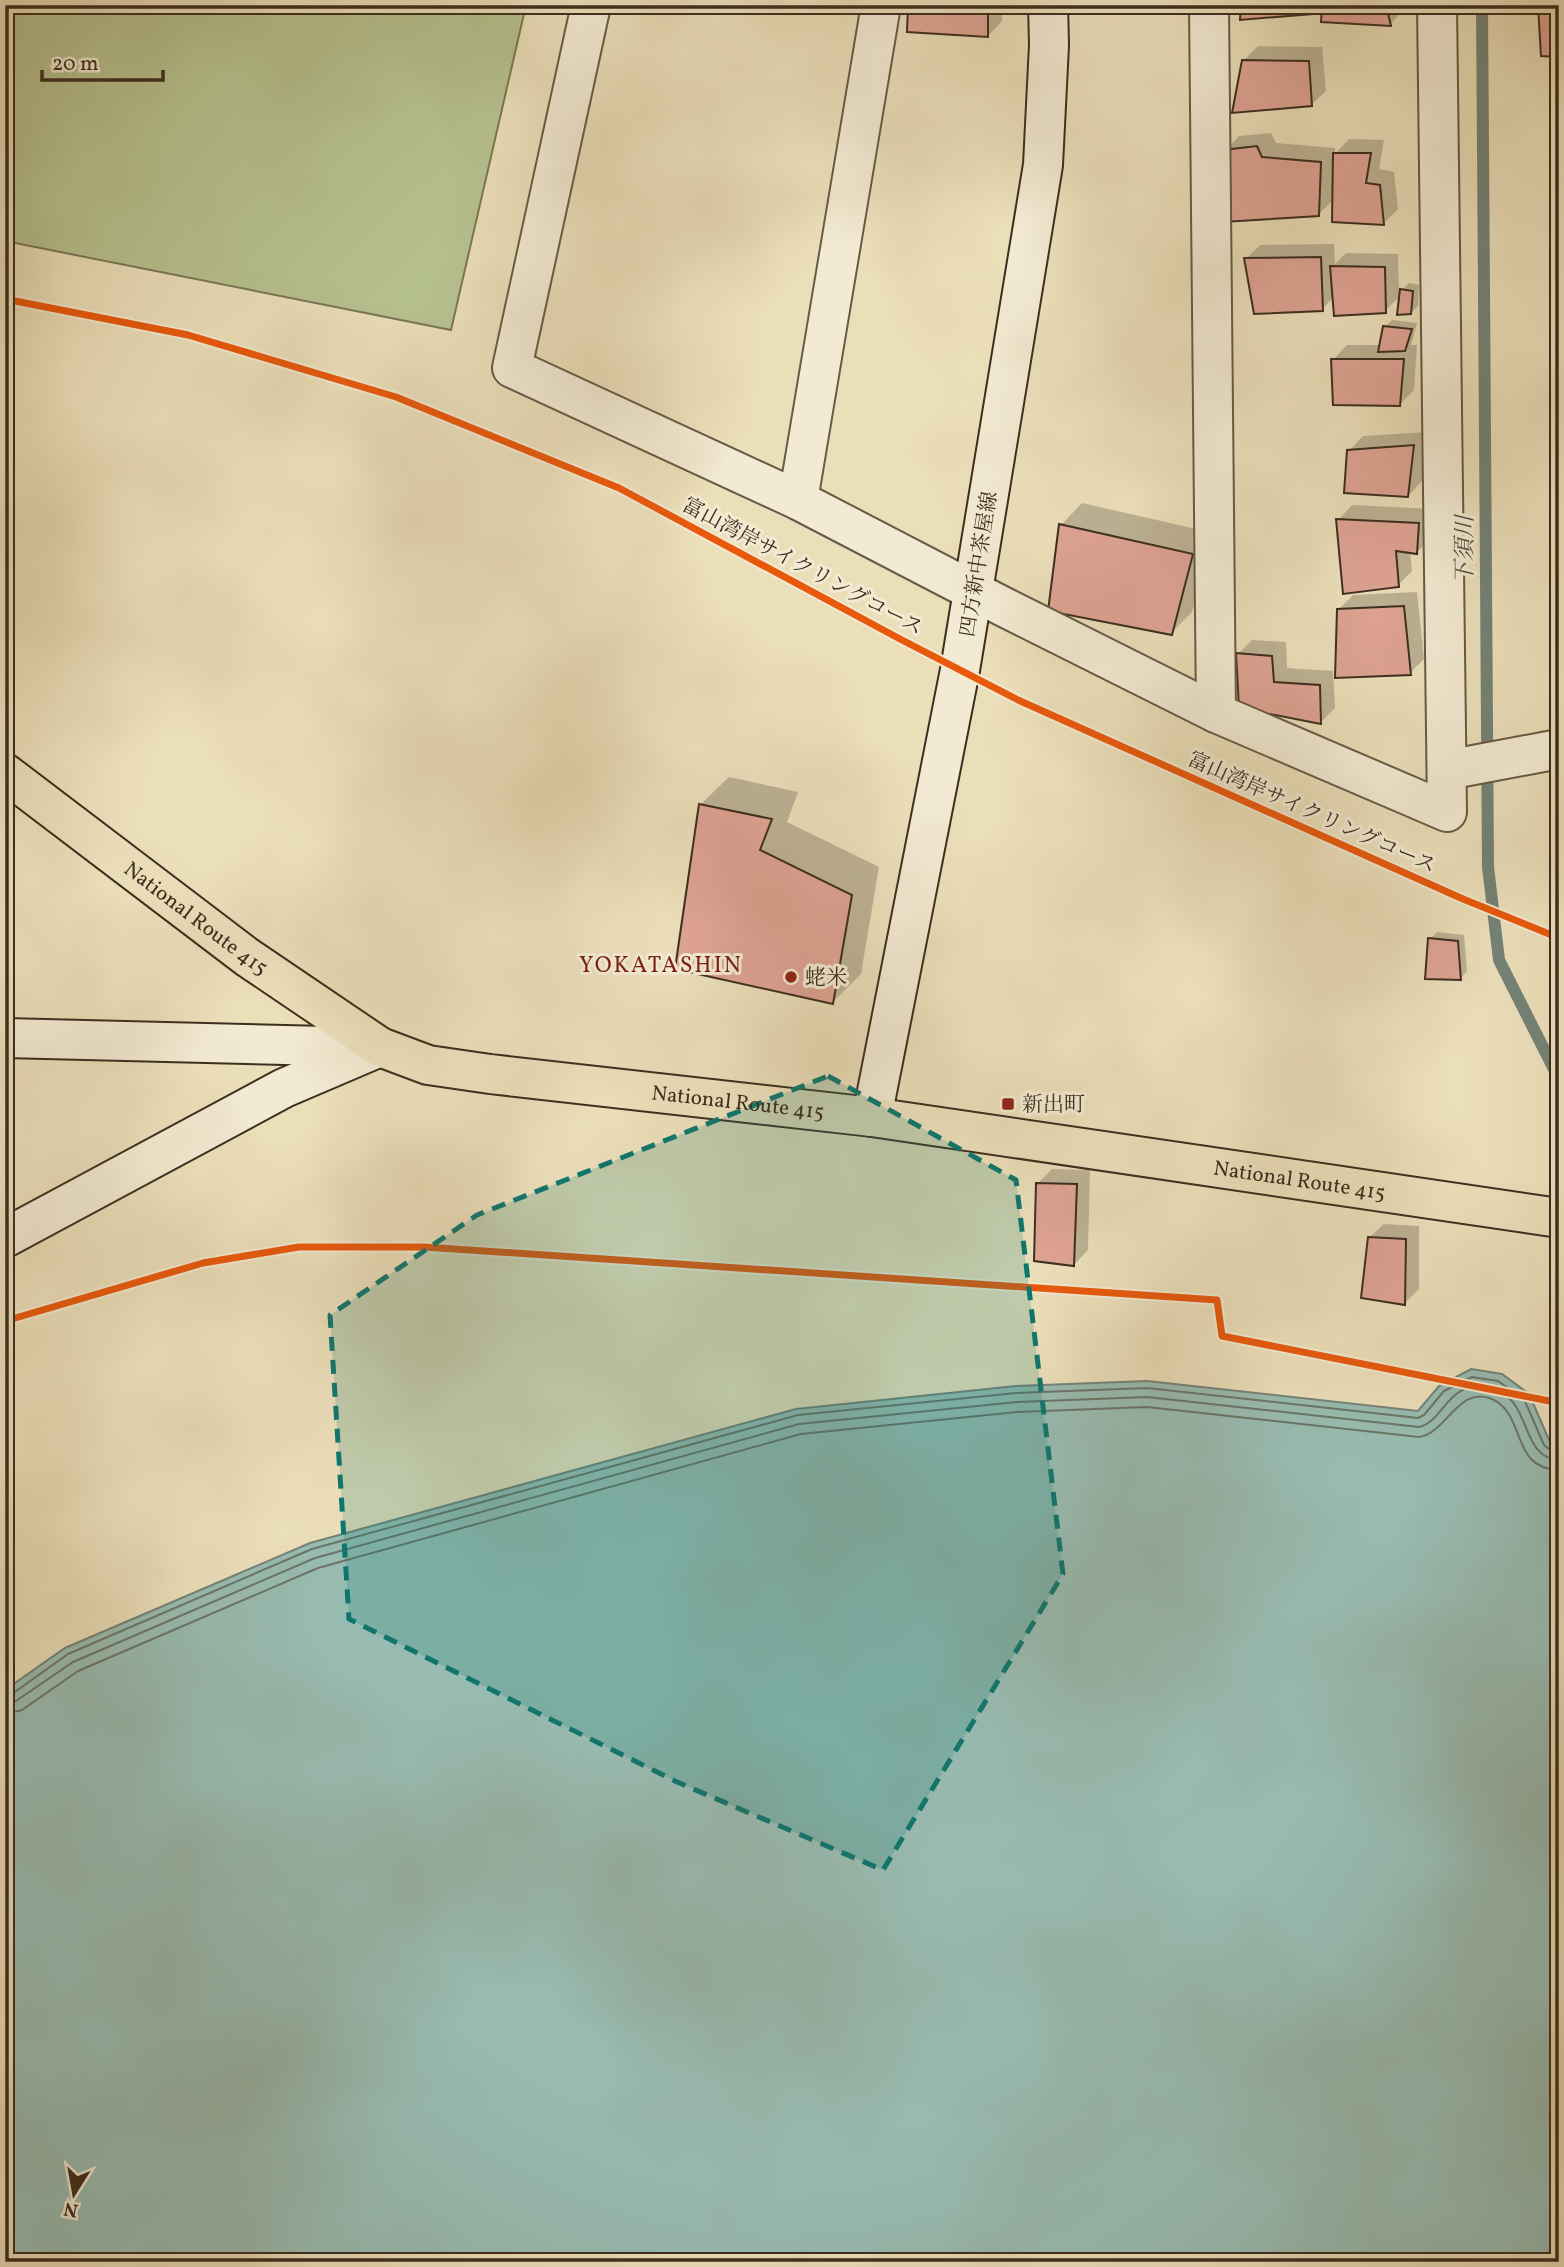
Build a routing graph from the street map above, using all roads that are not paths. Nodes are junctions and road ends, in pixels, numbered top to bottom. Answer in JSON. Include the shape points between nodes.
{"nodes":[{"id":1,"x":591,"y":5,"type":"edge"},
{"id":2,"x":881,"y":5,"type":"edge"},
{"id":3,"x":1048,"y":5,"type":"edge"},
{"id":4,"x":1209,"y":5,"type":"edge"},
{"id":5,"x":1437,"y":5,"type":"edge"},
{"id":6,"x":798,"y":500,"type":"junction"},
{"id":7,"x":974,"y":591,"type":"junction"},
{"id":8,"x":1216,"y":713,"type":"junction"},
{"id":9,"x":1559,"y":749,"type":"edge"},
{"id":10,"x":1447,"y":770,"type":"junction"},
{"id":11,"x":5,"y":773,"type":"edge"},
{"id":12,"x":5,"y":1038,"type":"edge"},
{"id":13,"x":380,"y":1047,"type":"junction"},
{"id":14,"x":872,"y":1117,"type":"junction"},
{"id":15,"x":1558,"y":1218,"type":"edge"},
{"id":16,"x":5,"y":1238,"type":"edge"}],
"edges":[{"from":1,"to":6,"type":"street","via":[[512,368]]},
{"from":2,"to":6,"type":"street"},
{"from":3,"to":7,"type":"street","name":"四方新中茶屋線","via":[[1043,166]]},
{"from":4,"to":8,"type":"street"},
{"from":5,"to":10,"type":"street"},
{"from":6,"to":7,"type":"street"},
{"from":7,"to":8,"type":"street"},
{"from":7,"to":14,"type":"street","name":"四方新中茶屋線"},
{"from":8,"to":10,"type":"street","via":[[1447,812]]},
{"from":9,"to":10,"type":"street"},
{"from":11,"to":13,"type":"highway","name":"National Route 415","via":[[247,957]]},
{"from":12,"to":13,"type":"street"},
{"from":13,"to":14,"type":"highway","name":"National Route 415","via":[[428,1065],[478,1073]]},
{"from":13,"to":16,"type":"street","via":[[284,1088]]},
{"from":14,"to":15,"type":"highway","name":"National Route 415"}]}
